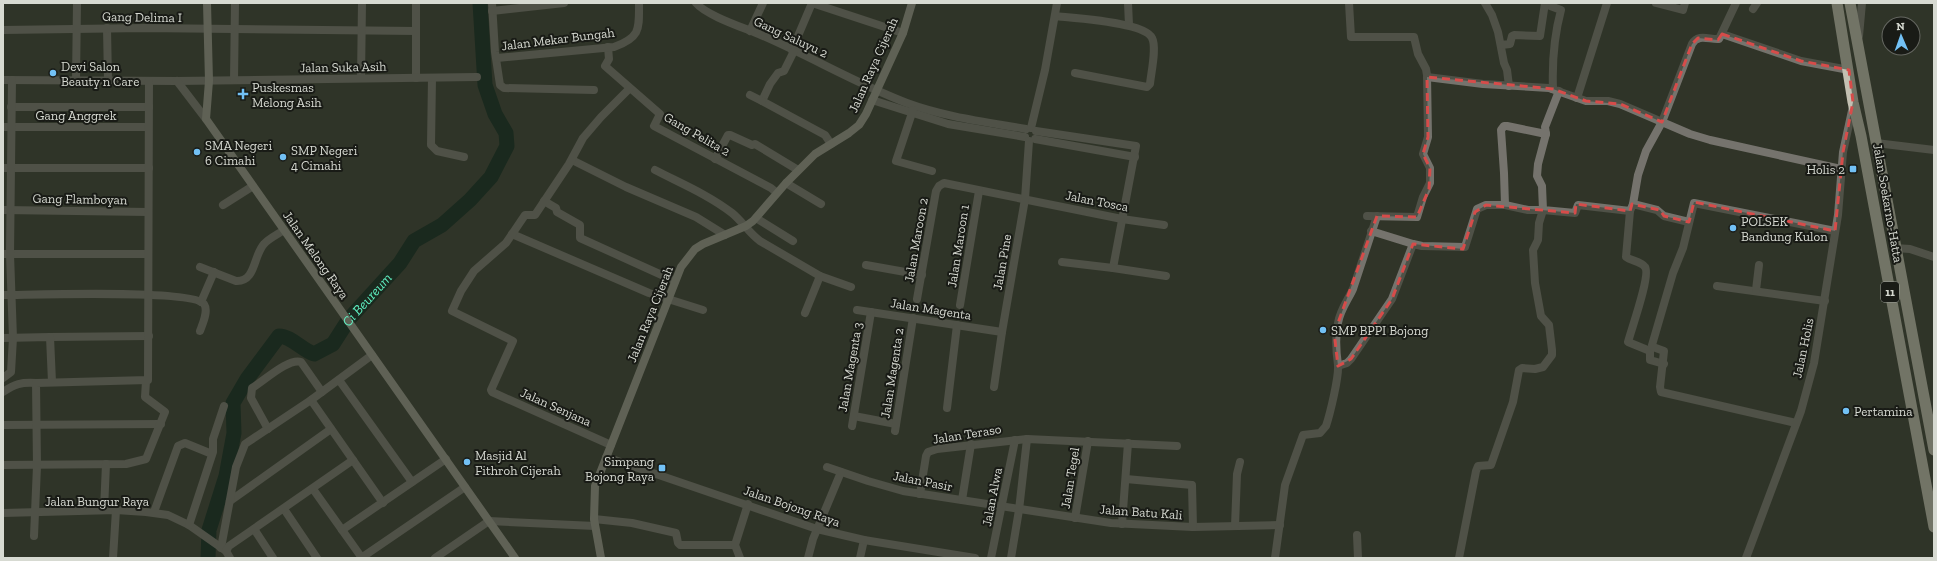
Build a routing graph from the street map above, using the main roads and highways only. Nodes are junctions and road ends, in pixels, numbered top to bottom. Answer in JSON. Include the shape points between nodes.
{"nodes":[{"id":1,"x":207,"y":3,"type":"edge"},
{"id":2,"x":912,"y":3,"type":"edge"},
{"id":3,"x":1837,"y":3,"type":"edge"},
{"id":4,"x":1850,"y":4,"type":"edge"},
{"id":5,"x":1904,"y":294,"type":"junction"},
{"id":6,"x":1890,"y":297,"type":"junction"},
{"id":7,"x":1920,"y":447,"type":"junction"},
{"id":8,"x":1934,"y":448,"type":"edge"},
{"id":9,"x":1934,"y":527,"type":"edge"},
{"id":10,"x":512,"y":557,"type":"edge"},
{"id":11,"x":601,"y":558,"type":"edge"}],
"edges":[{"from":1,"to":10,"type":"main road","name":"Jalan Melong Raya","via":[[206,119],[446,459]]},
{"from":2,"to":11,"type":"main road","name":"Jalan Raya Cijerah","via":[[903,33],[859,125],[815,154],[746,226],[695,249],[681,267],[595,486],[595,522]]},
{"from":3,"to":6,"type":"highway","name":"Jalan Soekarno-Hatta","number":"11"},
{"from":4,"to":5,"type":"highway","name":"Jalan Soekarno-Hatta","number":"11"},
{"from":5,"to":6,"type":"highway","via":[[1896,288]]},
{"from":5,"to":8,"type":"highway","name":"Jalan Soekarno-Hatta","number":"11"},
{"from":6,"to":7,"type":"highway","name":"Jalan Soekarno-Hatta","number":"11"},
{"from":7,"to":8,"type":"highway","via":[[1922,452],[1928,453]]},
{"from":7,"to":9,"type":"highway","name":"Jalan Soekarno-Hatta","number":"11"}]}
